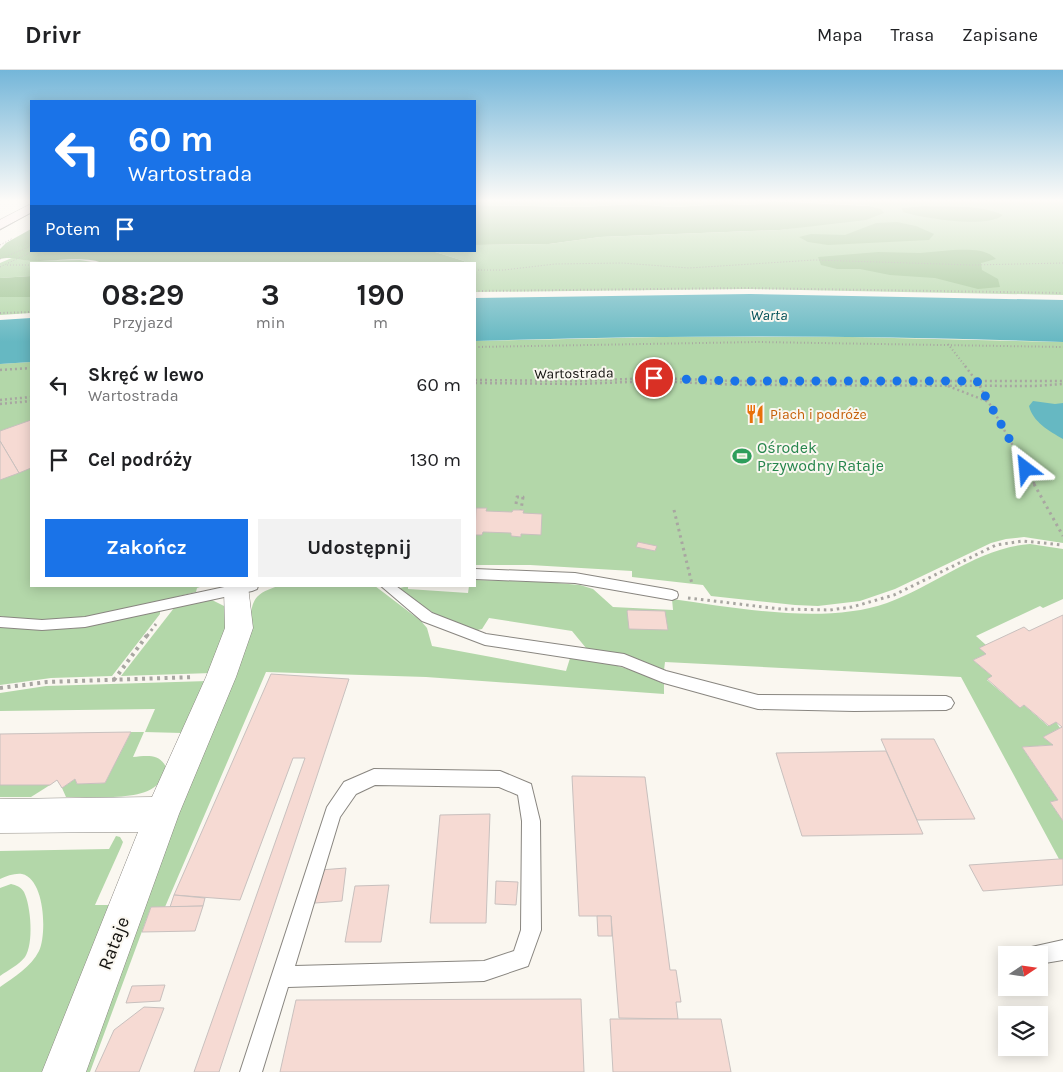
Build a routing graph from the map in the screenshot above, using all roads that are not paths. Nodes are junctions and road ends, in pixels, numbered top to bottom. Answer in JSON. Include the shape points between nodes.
{"nodes":[{"id":1,"x":476,"y":574,"type":"edge"},
{"id":2,"x":388,"y":587,"type":"edge"},
{"id":3,"x":227,"y":589,"type":"edge"},
{"id":4,"x":672,"y":595,"type":"road end"},
{"id":5,"x":0,"y":622,"type":"edge"},
{"id":6,"x":946,"y":703,"type":"dead end"},
{"id":7,"x":162,"y":814,"type":"junction"},
{"id":8,"x":0,"y":816,"type":"edge"},
{"id":9,"x":1063,"y":950,"type":"edge"},
{"id":10,"x":1048,"y":953,"type":"edge"},
{"id":11,"x":282,"y":977,"type":"junction"},
{"id":12,"x":64,"y":1072,"type":"edge"},
{"id":13,"x":251,"y":1072,"type":"edge"}],
"edges":[{"from":1,"to":4,"type":"lane","via":[[575,578]]},
{"from":2,"to":6,"type":"lane","via":[[427,617],[486,639],[624,660],[664,677],[758,702]]},
{"from":3,"to":5,"type":"lane","via":[[84,622],[42,626]]},
{"from":3,"to":7,"type":"street","name":"Rataje","via":[[239,628]]},
{"from":7,"to":8,"type":"street"},
{"from":7,"to":12,"type":"street","name":"Rataje"},
{"from":9,"to":10,"type":"lane"},
{"from":11,"to":11,"type":"lane","via":[[333,812],[350,788],[374,777],[500,779],[525,790],[531,821],[531,930],[521,959],[484,971]]},
{"from":11,"to":13,"type":"lane"}]}
